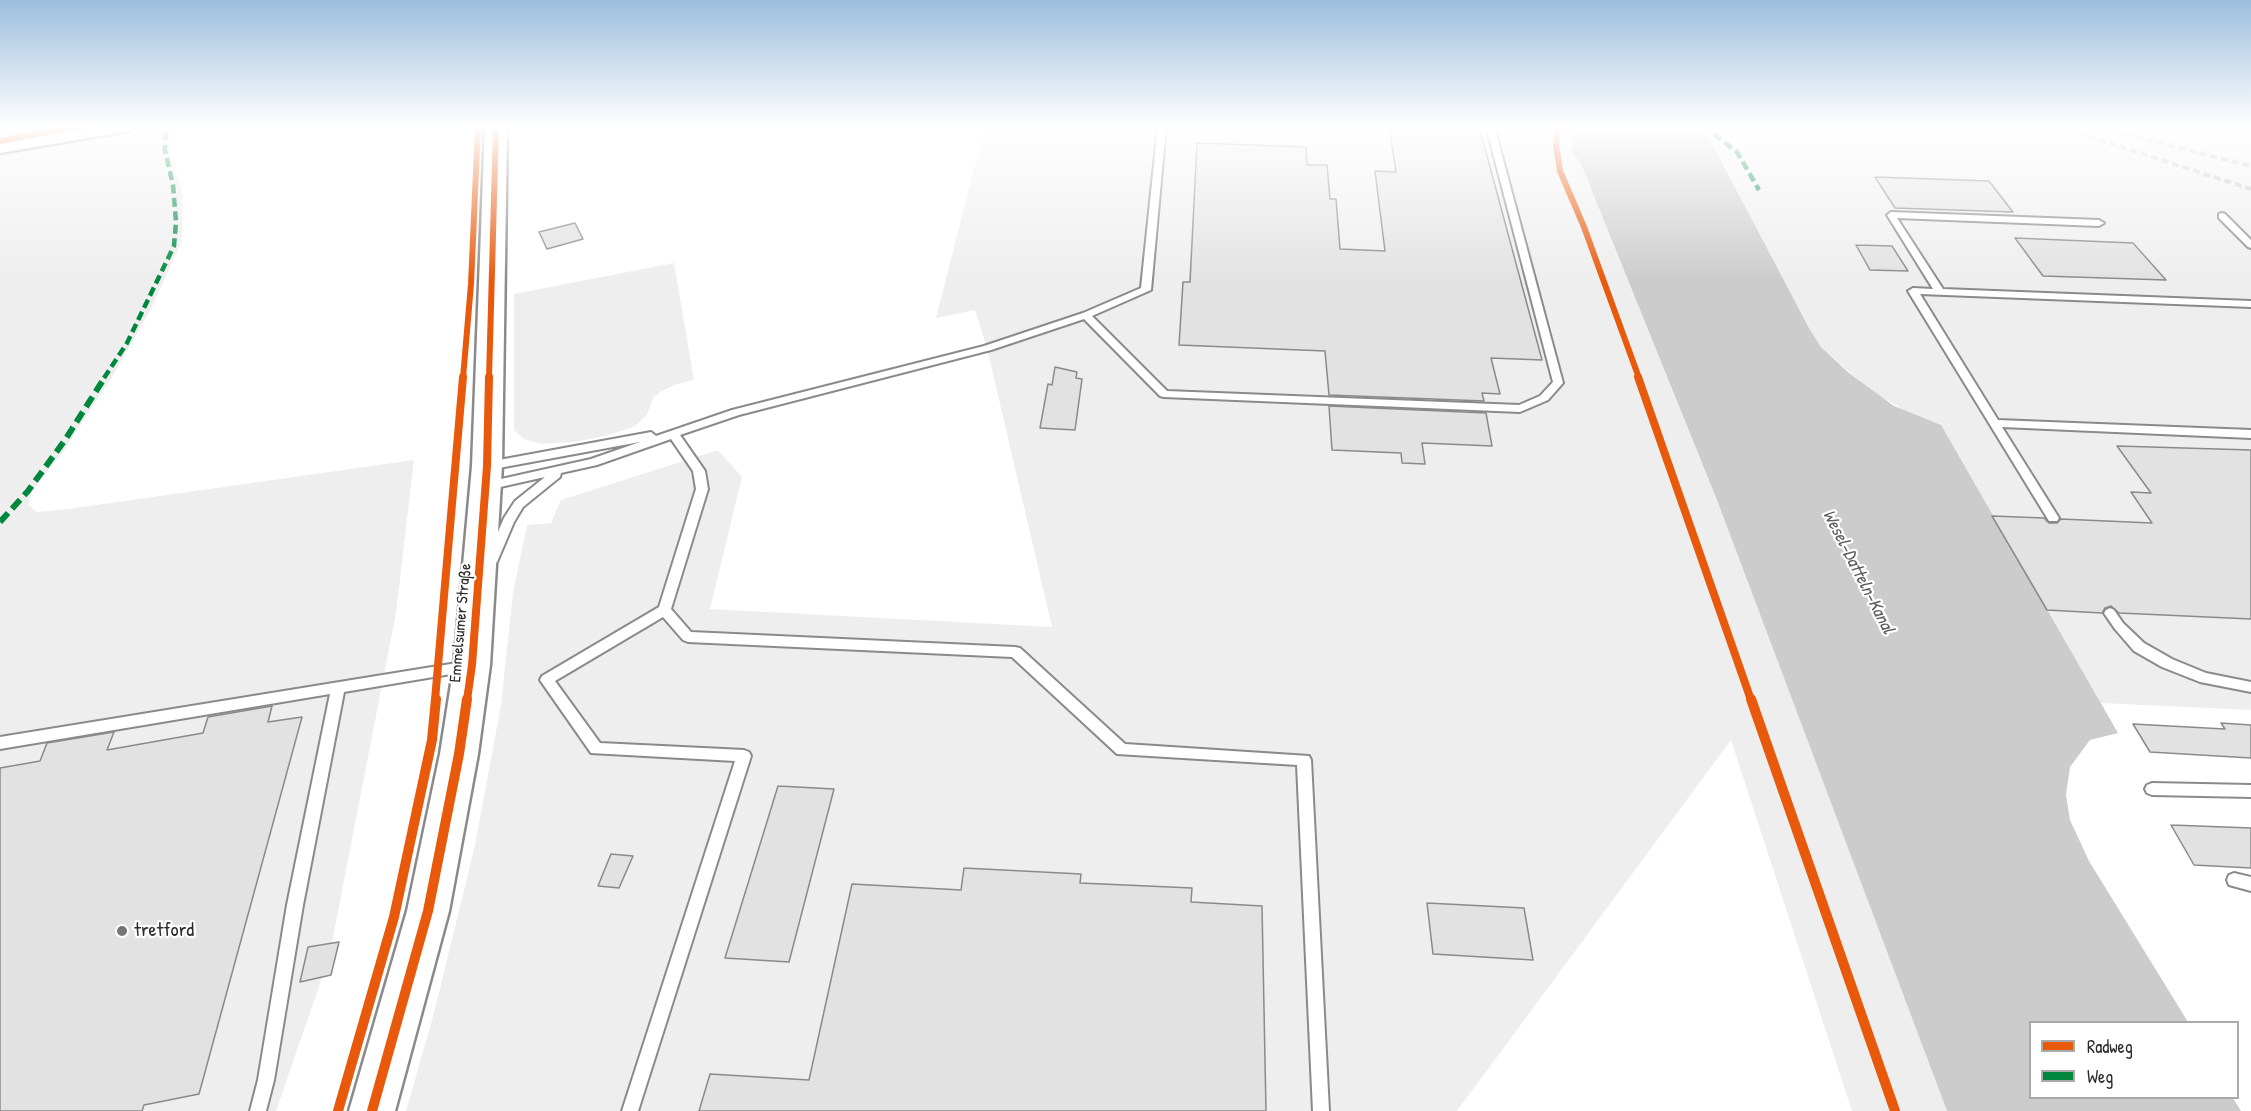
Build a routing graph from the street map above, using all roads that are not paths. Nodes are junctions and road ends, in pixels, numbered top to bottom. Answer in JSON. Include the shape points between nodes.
{"nodes":[{"id":1,"x":495,"y":178,"type":"edge"},
{"id":2,"x":1157,"y":178,"type":"edge"},
{"id":3,"x":1504,"y":178,"type":"edge"},
{"id":4,"x":2222,"y":216,"type":"dead end"},
{"id":5,"x":2099,"y":223,"type":"dead end"},
{"id":6,"x":2251,"y":245,"type":"edge"},
{"id":7,"x":1940,"y":292,"type":"junction"},
{"id":8,"x":2251,"y":304,"type":"edge"},
{"id":9,"x":1086,"y":315,"type":"junction"},
{"id":10,"x":1994,"y":423,"type":"junction"},
{"id":11,"x":673,"y":433,"type":"junction"},
{"id":12,"x":2251,"y":434,"type":"edge"},
{"id":13,"x":563,"y":469,"type":"junction"},
{"id":14,"x":486,"y":476,"type":"junction"},
{"id":15,"x":2053,"y":518,"type":"dead end"},
{"id":16,"x":477,"y":596,"type":"junction"},
{"id":17,"x":664,"y":610,"type":"junction"},
{"id":18,"x":2110,"y":613,"type":"dead end"},
{"id":19,"x":472,"y":665,"type":"junction"},
{"id":20,"x":2251,"y":687,"type":"edge"},
{"id":21,"x":338,"y":688,"type":"junction"},
{"id":22,"x":0,"y":743,"type":"edge"},
{"id":23,"x":2152,"y":789,"type":"dead end"},
{"id":24,"x":2251,"y":791,"type":"edge"},
{"id":25,"x":2234,"y":880,"type":"dead end"},
{"id":26,"x":2251,"y":884,"type":"edge"},
{"id":27,"x":258,"y":1111,"type":"edge"},
{"id":28,"x":372,"y":1111,"type":"edge"},
{"id":29,"x":630,"y":1111,"type":"edge"},
{"id":30,"x":1321,"y":1111,"type":"edge"}],
"edges":[{"from":1,"to":14,"type":"street","name":"Emmelsumer Straße"},
{"from":2,"to":9,"type":"lane","via":[[1146,290]]},
{"from":3,"to":9,"type":"lane","via":[[1558,383],[1544,398],[1520,409],[1164,394]]},
{"from":4,"to":6,"type":"lane"},
{"from":5,"to":7,"type":"lane","via":[[1891,214]]},
{"from":7,"to":8,"type":"lane"},
{"from":7,"to":10,"type":"lane","via":[[1913,291]]},
{"from":9,"to":11,"type":"lane","via":[[987,348],[736,412]]},
{"from":10,"to":12,"type":"lane"},
{"from":10,"to":15,"type":"lane"},
{"from":11,"to":13,"type":"lane"},
{"from":11,"to":14,"type":"lane"},
{"from":11,"to":17,"type":"lane","via":[[699,471],[702,489]]},
{"from":13,"to":14,"type":"lane"},
{"from":13,"to":16,"type":"lane","via":[[519,504]]},
{"from":14,"to":16,"type":"street","name":"Emmelsumer Straße"},
{"from":16,"to":19,"type":"street","name":"Emmelsumer Straße"},
{"from":17,"to":29,"type":"lane","via":[[547,680],[596,749],[744,756]]},
{"from":17,"to":30,"type":"lane","via":[[688,637],[1015,652],[1122,750],[1304,759]]},
{"from":18,"to":20,"type":"lane","via":[[2139,646],[2167,663],[2205,678]]},
{"from":19,"to":21,"type":"lane"},
{"from":19,"to":28,"type":"street","name":"Emmelsumer Straße","via":[[428,911]]},
{"from":21,"to":22,"type":"lane"},
{"from":21,"to":27,"type":"lane"},
{"from":23,"to":24,"type":"lane"},
{"from":25,"to":26,"type":"lane"}]}
